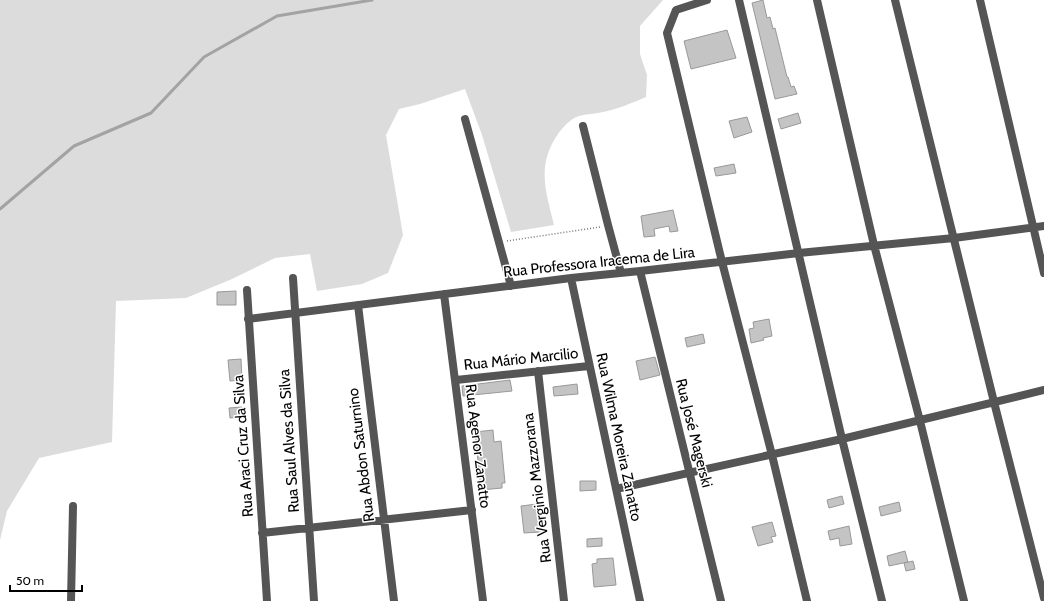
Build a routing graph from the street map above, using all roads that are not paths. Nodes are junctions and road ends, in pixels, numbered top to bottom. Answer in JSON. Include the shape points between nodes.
{"nodes":[{"id":1,"x":707,"y":0,"type":"edge"},
{"id":2,"x":739,"y":0,"type":"edge"},
{"id":3,"x":817,"y":0,"type":"edge"},
{"id":4,"x":895,"y":0,"type":"edge"},
{"id":5,"x":980,"y":0,"type":"edge"},
{"id":6,"x":465,"y":119,"type":"dead end"},
{"id":7,"x":583,"y":126,"type":"dead end"},
{"id":8,"x":1044,"y":226,"type":"edge"},
{"id":9,"x":1034,"y":228,"type":"junction"},
{"id":10,"x":954,"y":238,"type":"junction"},
{"id":11,"x":874,"y":245,"type":"junction"},
{"id":12,"x":798,"y":253,"type":"junction"},
{"id":13,"x":722,"y":262,"type":"junction"},
{"id":14,"x":640,"y":271,"type":"junction"},
{"id":15,"x":622,"y":273,"type":"junction"},
{"id":16,"x":1044,"y":273,"type":"edge"},
{"id":17,"x":293,"y":278,"type":"dead end"},
{"id":18,"x":571,"y":278,"type":"junction"},
{"id":19,"x":510,"y":286,"type":"junction"},
{"id":20,"x":247,"y":290,"type":"dead end"},
{"id":21,"x":444,"y":294,"type":"junction"},
{"id":22,"x":358,"y":305,"type":"junction"},
{"id":23,"x":295,"y":313,"type":"junction"},
{"id":24,"x":248,"y":319,"type":"junction"},
{"id":25,"x":589,"y":366,"type":"junction"},
{"id":26,"x":538,"y":371,"type":"junction"},
{"id":27,"x":456,"y":380,"type":"junction"},
{"id":28,"x":1044,"y":390,"type":"edge"},
{"id":29,"x":994,"y":402,"type":"junction"},
{"id":30,"x":920,"y":420,"type":"junction"},
{"id":31,"x":842,"y":439,"type":"junction"},
{"id":32,"x":772,"y":455,"type":"junction"},
{"id":33,"x":690,"y":473,"type":"junction"},
{"id":34,"x":616,"y":489,"type":"junction"},
{"id":35,"x":73,"y":506,"type":"dead end"},
{"id":36,"x":472,"y":510,"type":"junction"},
{"id":37,"x":383,"y":520,"type":"junction"},
{"id":38,"x":309,"y":528,"type":"junction"},
{"id":39,"x":262,"y":533,"type":"junction"},
{"id":40,"x":1044,"y":598,"type":"edge"},
{"id":41,"x":71,"y":601,"type":"edge"},
{"id":42,"x":267,"y":601,"type":"edge"},
{"id":43,"x":314,"y":601,"type":"edge"},
{"id":44,"x":394,"y":601,"type":"edge"},
{"id":45,"x":483,"y":601,"type":"edge"},
{"id":46,"x":564,"y":601,"type":"edge"},
{"id":47,"x":640,"y":601,"type":"edge"},
{"id":48,"x":721,"y":601,"type":"edge"},
{"id":49,"x":807,"y":601,"type":"edge"},
{"id":50,"x":882,"y":601,"type":"edge"},
{"id":51,"x":964,"y":601,"type":"edge"}],
"edges":[{"from":1,"to":13,"type":"street","via":[[676,10],[667,33]]},
{"from":2,"to":12,"type":"street"},
{"from":3,"to":11,"type":"street"},
{"from":4,"to":10,"type":"street"},
{"from":5,"to":9,"type":"street"},
{"from":6,"to":19,"type":"street"},
{"from":7,"to":15,"type":"street"},
{"from":8,"to":9,"type":"street","name":"Rua Professora Iracema de Lira"},
{"from":9,"to":10,"type":"street","name":"Rua Professora Iracema de Lira"},
{"from":9,"to":16,"type":"street"},
{"from":10,"to":11,"type":"street","name":"Rua Professora Iracema de Lira"},
{"from":10,"to":29,"type":"street"},
{"from":11,"to":12,"type":"street","name":"Rua Professora Iracema de Lira"},
{"from":11,"to":30,"type":"street"},
{"from":12,"to":13,"type":"street","name":"Rua Professora Iracema de Lira"},
{"from":12,"to":31,"type":"street"},
{"from":13,"to":14,"type":"street","name":"Rua Professora Iracema de Lira"},
{"from":13,"to":32,"type":"street"},
{"from":14,"to":15,"type":"street","name":"Rua Professora Iracema de Lira"},
{"from":14,"to":33,"type":"street","name":"Rua José Magerski"},
{"from":15,"to":18,"type":"street","name":"Rua Professora Iracema de Lira"},
{"from":17,"to":23,"type":"street","name":"Rua Saul Alves da Silva"},
{"from":18,"to":19,"type":"street","name":"Rua Professora Iracema de Lira"},
{"from":18,"to":25,"type":"street","name":"Rua Wilma Moreira Zanatto"},
{"from":19,"to":21,"type":"street","name":"Rua Professora Iracema de Lira"},
{"from":20,"to":24,"type":"street","name":"Rua Araci Cruz da Silva"},
{"from":21,"to":22,"type":"street","name":"Rua Professora Iracema de Lira"},
{"from":21,"to":27,"type":"street","name":"Rua Agenor Zanatto"},
{"from":22,"to":23,"type":"street","name":"Rua Professora Iracema de Lira"},
{"from":22,"to":37,"type":"street","name":"Rua Abdon Saturnino"},
{"from":23,"to":24,"type":"street","name":"Rua Professora Iracema de Lira"},
{"from":23,"to":38,"type":"street","name":"Rua Saul Alves da Silva"},
{"from":24,"to":39,"type":"street","name":"Rua Araci Cruz da Silva"},
{"from":25,"to":26,"type":"street","name":"Rua Mário Marcilio"},
{"from":25,"to":34,"type":"street","name":"Rua Wilma Moreira Zanatto"},
{"from":26,"to":27,"type":"street","name":"Rua Mário Marcilio"},
{"from":26,"to":46,"type":"street","name":"Rua Verginio Mazzorana"},
{"from":27,"to":36,"type":"street","name":"Rua Agenor Zanatto"},
{"from":28,"to":29,"type":"street"},
{"from":29,"to":30,"type":"street"},
{"from":29,"to":40,"type":"street"},
{"from":30,"to":31,"type":"street"},
{"from":30,"to":51,"type":"street"},
{"from":31,"to":32,"type":"street"},
{"from":31,"to":50,"type":"street"},
{"from":32,"to":33,"type":"street"},
{"from":32,"to":49,"type":"street"},
{"from":33,"to":34,"type":"street"},
{"from":33,"to":48,"type":"street","name":"Rua José Magerski"},
{"from":34,"to":47,"type":"street","name":"Rua Wilma Moreira Zanatto"},
{"from":35,"to":41,"type":"street"},
{"from":36,"to":37,"type":"street"},
{"from":36,"to":45,"type":"street","name":"Rua Agenor Zanatto"},
{"from":37,"to":38,"type":"street"},
{"from":37,"to":44,"type":"street","name":"Rua Abdon Saturnino"},
{"from":38,"to":39,"type":"street"},
{"from":38,"to":43,"type":"street","name":"Rua Saul Alves da Silva"},
{"from":39,"to":42,"type":"street","name":"Rua Araci Cruz da Silva"}]}
